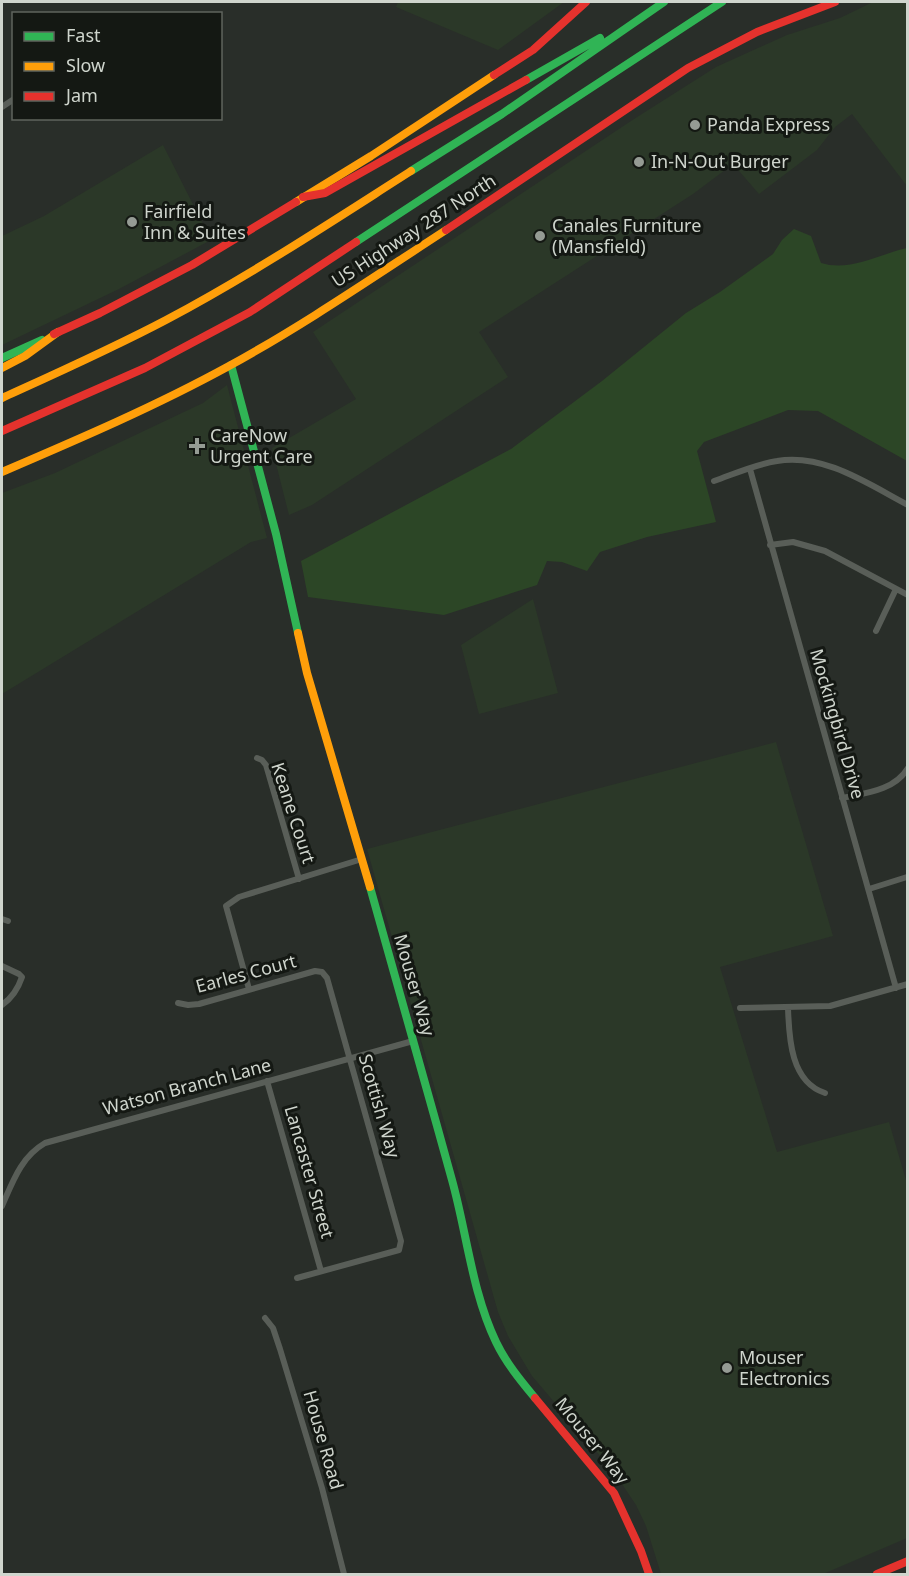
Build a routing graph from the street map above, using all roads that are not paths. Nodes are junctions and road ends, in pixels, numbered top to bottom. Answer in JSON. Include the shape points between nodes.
{"nodes":[{"id":1,"x":586,"y":2,"type":"edge"},
{"id":2,"x":664,"y":2,"type":"edge"},
{"id":3,"x":722,"y":2,"type":"edge"},
{"id":4,"x":823,"y":2,"type":"edge"},
{"id":5,"x":835,"y":2,"type":"edge"},
{"id":6,"x":816,"y":9,"type":"junction"},
{"id":7,"x":626,"y":28,"type":"junction"},
{"id":8,"x":303,"y":197,"type":"junction"},
{"id":9,"x":58,"y":332,"type":"junction"},
{"id":10,"x":2,"y":358,"type":"edge"},
{"id":11,"x":231,"y":365,"type":"junction"},
{"id":12,"x":2,"y":368,"type":"edge"},
{"id":13,"x":2,"y":398,"type":"edge"},
{"id":14,"x":2,"y":431,"type":"edge"},
{"id":15,"x":750,"y":469,"type":"junction"},
{"id":16,"x":2,"y":472,"type":"edge"},
{"id":17,"x":714,"y":481,"type":"dead end"},
{"id":18,"x":908,"y":505,"type":"edge"},
{"id":19,"x":770,"y":545,"type":"junction"},
{"id":20,"x":896,"y":589,"type":"junction"},
{"id":21,"x":908,"y":595,"type":"edge"},
{"id":22,"x":876,"y":631,"type":"dead end"},
{"id":23,"x":257,"y":758,"type":"dead end"},
{"id":24,"x":908,"y":768,"type":"edge"},
{"id":25,"x":842,"y":798,"type":"junction"},
{"id":26,"x":362,"y":859,"type":"junction"},
{"id":27,"x":907,"y":877,"type":"edge"},
{"id":28,"x":299,"y":879,"type":"junction"},
{"id":29,"x":869,"y":889,"type":"junction"},
{"id":30,"x":2,"y":966,"type":"edge"},
{"id":31,"x":322,"y":972,"type":"joint"},
{"id":32,"x":908,"y":984,"type":"edge"},
{"id":33,"x":896,"y":988,"type":"junction"},
{"id":34,"x":249,"y":989,"type":"junction"},
{"id":35,"x":178,"y":1002,"type":"dead end"},
{"id":36,"x":2,"y":1005,"type":"edge"},
{"id":37,"x":740,"y":1008,"type":"dead end"},
{"id":38,"x":788,"y":1008,"type":"junction"},
{"id":39,"x":412,"y":1041,"type":"junction"},
{"id":40,"x":350,"y":1058,"type":"junction"},
{"id":41,"x":267,"y":1081,"type":"junction"},
{"id":42,"x":825,"y":1093,"type":"dead end"},
{"id":43,"x":2,"y":1206,"type":"edge"},
{"id":44,"x":321,"y":1271,"type":"junction"},
{"id":45,"x":297,"y":1278,"type":"dead end"},
{"id":46,"x":265,"y":1318,"type":"dead end"},
{"id":47,"x":908,"y":1561,"type":"edge"},
{"id":48,"x":344,"y":1575,"type":"edge"},
{"id":49,"x":649,"y":1575,"type":"edge"},
{"id":50,"x":878,"y":1575,"type":"edge"}],
"edges":[{"from":1,"to":8,"type":"main road","via":[[533,50]]},
{"from":2,"to":7,"type":"main road"},
{"from":3,"to":14,"type":"main road","via":[[250,312],[145,368]]},
{"from":4,"to":6,"type":"main road"},
{"from":5,"to":6,"type":"main road","name":"US Highway 287 North"},
{"from":6,"to":11,"type":"main road","name":"US Highway 287 North","via":[[757,32],[688,68],[523,180]]},
{"from":7,"to":8,"type":"main road","via":[[594,41],[325,193]]},
{"from":7,"to":13,"type":"main road","via":[[502,114],[279,255],[168,319]]},
{"from":8,"to":9,"type":"main road","via":[[192,265]]},
{"from":9,"to":10,"type":"main road"},
{"from":9,"to":12,"type":"main road"},
{"from":11,"to":16,"type":"main road","name":"US Highway 287 North","via":[[160,402]]},
{"from":11,"to":26,"type":"main road","name":"Mouser Way","via":[[276,534],[307,674]]},
{"from":15,"to":17,"type":"street"},
{"from":15,"to":18,"type":"street","via":[[776,461],[814,462],[851,475]]},
{"from":15,"to":19,"type":"street","name":"Mockingbird Drive"},
{"from":19,"to":20,"type":"street","via":[[789,542],[825,551]]},
{"from":19,"to":25,"type":"street","name":"Mockingbird Drive"},
{"from":20,"to":21,"type":"street"},
{"from":20,"to":22,"type":"street"},
{"from":23,"to":28,"type":"street","name":"Keane Court","via":[[266,765]]},
{"from":24,"to":25,"type":"street","via":[[879,790]]},
{"from":25,"to":29,"type":"street","name":"Mockingbird Drive"},
{"from":26,"to":28,"type":"street"},
{"from":26,"to":39,"type":"main road","name":"Mouser Way"},
{"from":27,"to":29,"type":"street"},
{"from":28,"to":34,"type":"street","via":[[239,897],[226,906]]},
{"from":29,"to":33,"type":"street","name":"Mockingbird Drive"},
{"from":30,"to":36,"type":"street","via":[[22,977],[10,999]]},
{"from":31,"to":34,"type":"street","name":"Earles Court"},
{"from":31,"to":40,"type":"street","name":"Scottish Way"},
{"from":32,"to":33,"type":"street"},
{"from":33,"to":38,"type":"street","via":[[830,1006]]},
{"from":34,"to":35,"type":"street","name":"Earles Court","via":[[199,1004]]},
{"from":37,"to":38,"type":"street"},
{"from":38,"to":42,"type":"street","via":[[791,1045],[800,1071],[809,1085]]},
{"from":39,"to":40,"type":"street","name":"Watson Branch Lane"},
{"from":39,"to":49,"type":"main road","name":"Mouser Way","via":[[474,1276],[496,1342],[513,1370],[614,1493]]},
{"from":40,"to":41,"type":"street","name":"Watson Branch Lane"},
{"from":40,"to":44,"type":"street","name":"Scottish Way","via":[[401,1238],[399,1250]]},
{"from":41,"to":43,"type":"street","name":"Watson Branch Lane","via":[[45,1143],[21,1166]]},
{"from":41,"to":44,"type":"street","name":"Lancaster Street"},
{"from":44,"to":45,"type":"street"},
{"from":46,"to":48,"type":"street","name":"House Road","via":[[280,1349]]},
{"from":47,"to":50,"type":"main road"}]}
